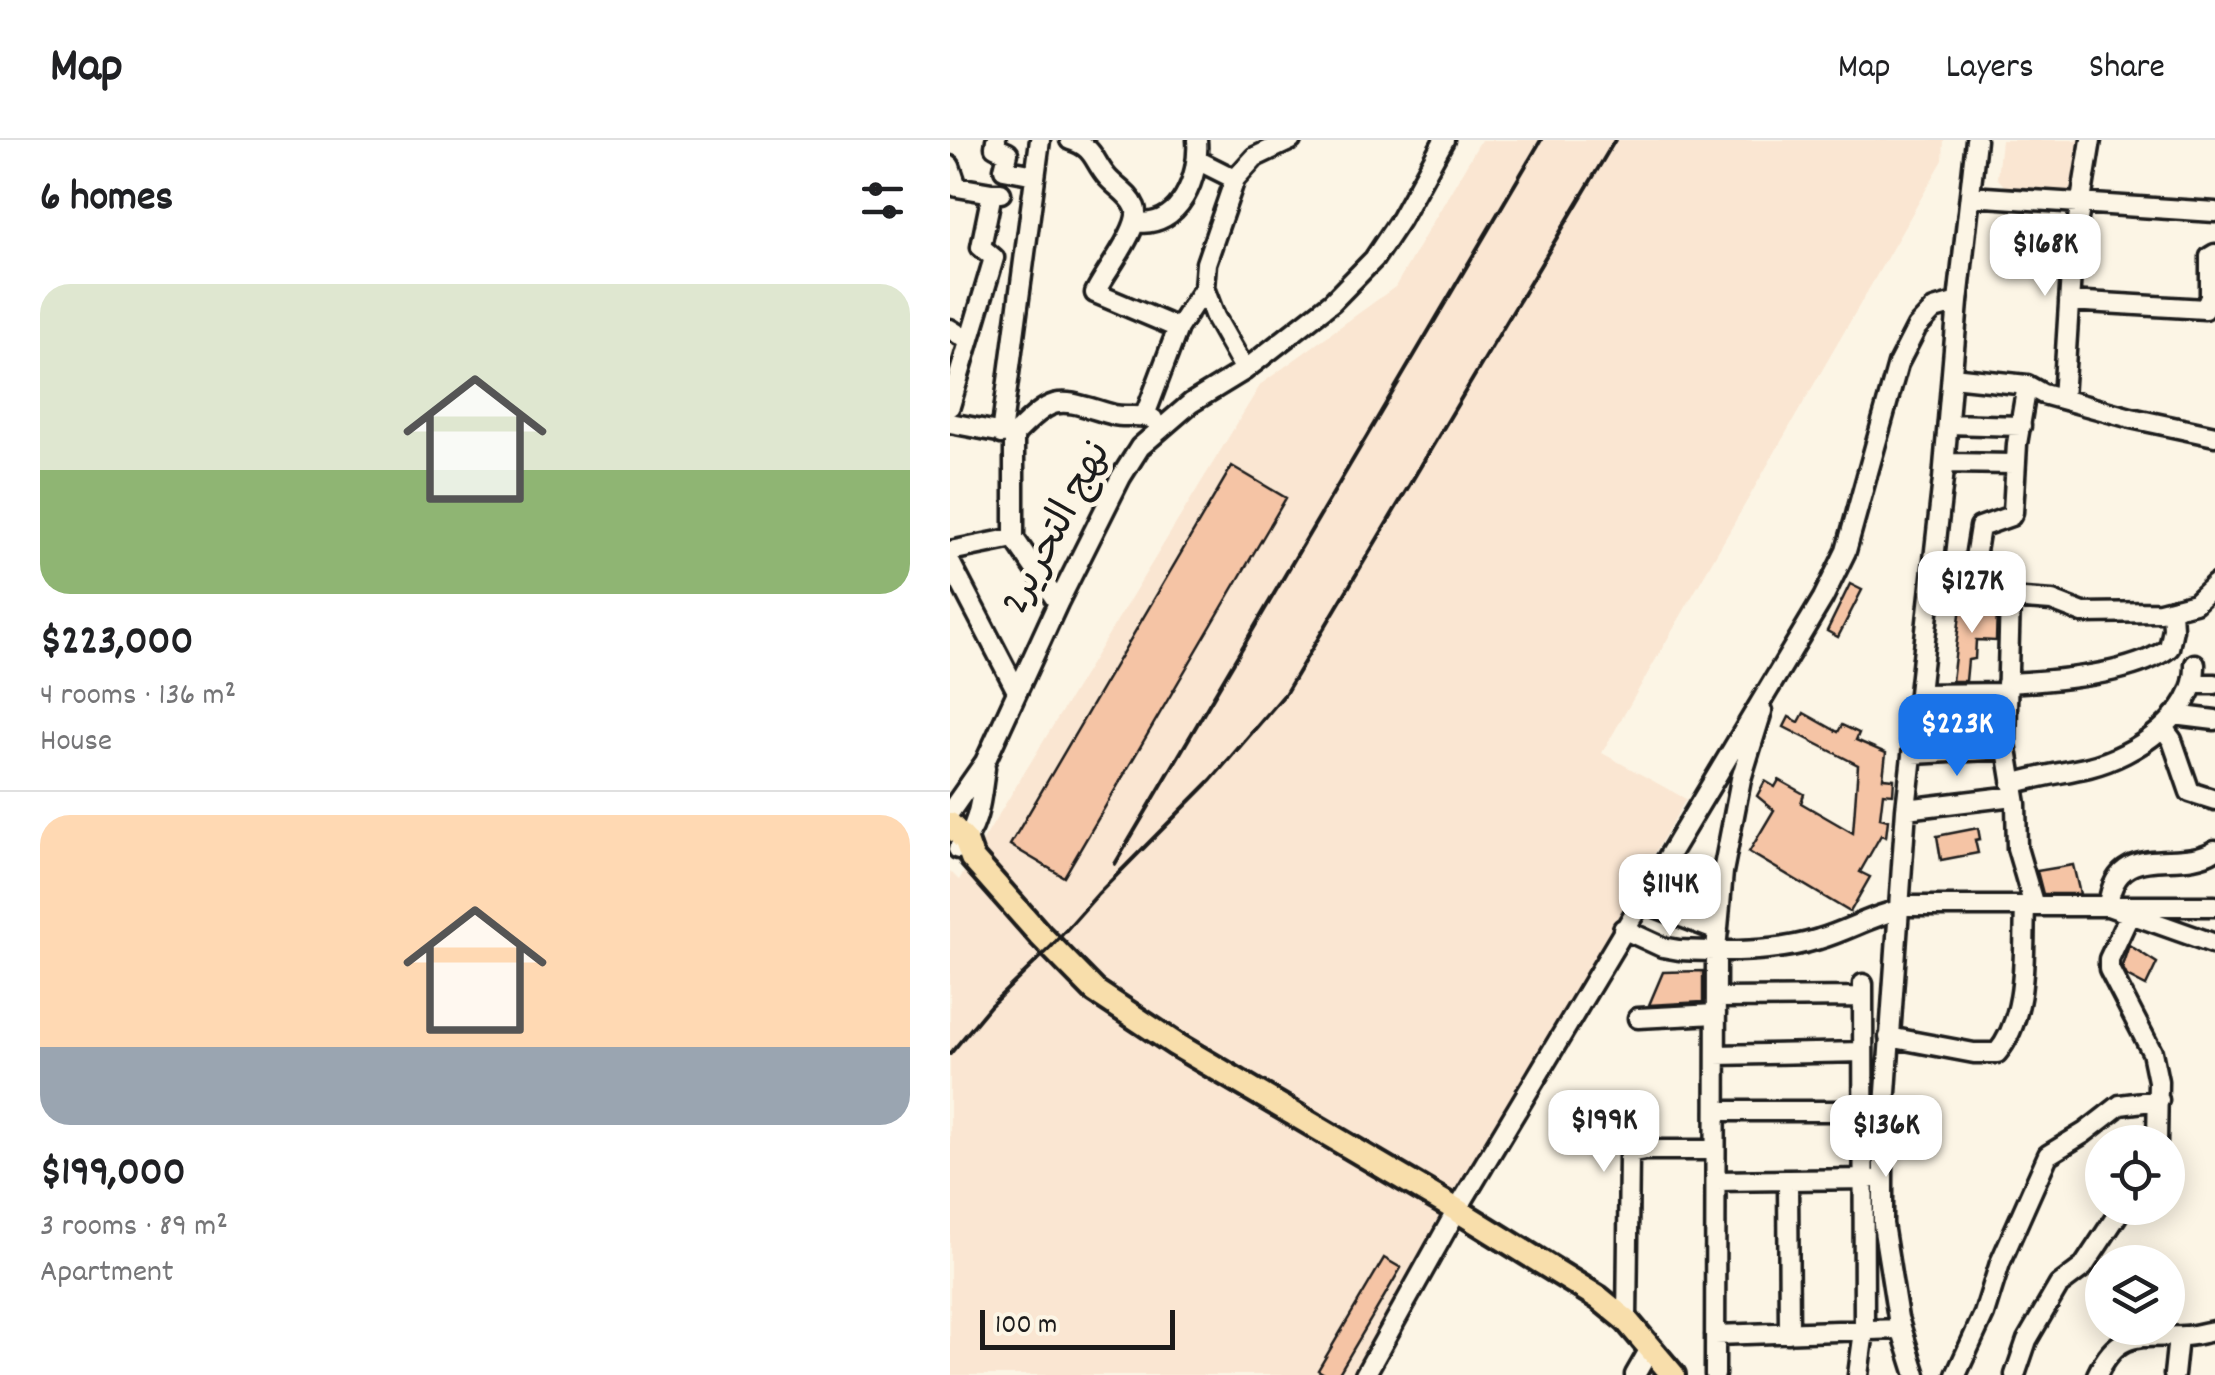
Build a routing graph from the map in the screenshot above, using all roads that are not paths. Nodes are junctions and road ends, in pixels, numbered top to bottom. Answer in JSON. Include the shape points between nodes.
{"nodes":[{"id":1,"x":996,"y":140,"type":"edge"},
{"id":2,"x":1040,"y":140,"type":"edge"},
{"id":3,"x":1197,"y":140,"type":"edge"},
{"id":4,"x":1291,"y":140,"type":"edge"},
{"id":5,"x":1444,"y":140,"type":"edge"},
{"id":6,"x":1976,"y":140,"type":"edge"},
{"id":7,"x":2092,"y":140,"type":"edge"},
{"id":8,"x":1086,"y":143,"type":"edge"},
{"id":9,"x":1197,"y":160,"type":"junction"},
{"id":10,"x":950,"y":166,"type":"edge"},
{"id":11,"x":1004,"y":169,"type":"junction"},
{"id":12,"x":1035,"y":175,"type":"junction"},
{"id":13,"x":1235,"y":178,"type":"junction"},
{"id":14,"x":997,"y":193,"type":"junction"},
{"id":15,"x":1970,"y":196,"type":"junction"},
{"id":16,"x":1033,"y":198,"type":"junction"},
{"id":17,"x":2081,"y":203,"type":"junction"},
{"id":18,"x":2215,"y":212,"type":"edge"},
{"id":19,"x":1136,"y":222,"type":"junction"},
{"id":20,"x":2215,"y":254,"type":"edge"},
{"id":21,"x":1204,"y":288,"type":"junction"},
{"id":22,"x":2069,"y":301,"type":"junction"},
{"id":23,"x":1958,"y":302,"type":"junction"},
{"id":24,"x":950,"y":328,"type":"edge"},
{"id":25,"x":1178,"y":328,"type":"junction"},
{"id":26,"x":969,"y":342,"type":"junction"},
{"id":27,"x":1245,"y":370,"type":"junction"},
{"id":28,"x":1952,"y":377,"type":"junction"},
{"id":29,"x":2028,"y":386,"type":"junction"},
{"id":30,"x":2063,"y":400,"type":"junction"},
{"id":31,"x":950,"y":405,"type":"edge"},
{"id":32,"x":1144,"y":415,"type":"junction"},
{"id":33,"x":950,"y":423,"type":"edge"},
{"id":34,"x":1165,"y":423,"type":"junction"},
{"id":35,"x":1948,"y":424,"type":"junction"},
{"id":36,"x":2021,"y":426,"type":"junction"},
{"id":37,"x":1008,"y":434,"type":"junction"},
{"id":38,"x":2215,"y":436,"type":"edge"},
{"id":39,"x":1944,"y":463,"type":"junction"},
{"id":40,"x":2015,"y":464,"type":"junction"},
{"id":41,"x":1014,"y":538,"type":"junction"},
{"id":42,"x":950,"y":551,"type":"edge"},
{"id":43,"x":950,"y":562,"type":"edge"},
{"id":44,"x":2215,"y":584,"type":"edge"},
{"id":45,"x":1931,"y":589,"type":"junction"},
{"id":46,"x":1976,"y":592,"type":"junction"},
{"id":47,"x":2010,"y":598,"type":"junction"},
{"id":48,"x":1058,"y":603,"type":"junction"},
{"id":49,"x":2172,"y":610,"type":"junction"},
{"id":50,"x":2195,"y":664,"type":"dead end"},
{"id":51,"x":1770,"y":681,"type":"junction"},
{"id":52,"x":2193,"y":684,"type":"junction"},
{"id":53,"x":2215,"y":684,"type":"edge"},
{"id":54,"x":2007,"y":688,"type":"junction"},
{"id":55,"x":1017,"y":691,"type":"junction"},
{"id":56,"x":1919,"y":694,"type":"junction"},
{"id":57,"x":2215,"y":720,"type":"edge"},
{"id":58,"x":2168,"y":722,"type":"junction"},
{"id":59,"x":2006,"y":749,"type":"junction"},
{"id":60,"x":1913,"y":754,"type":"junction"},
{"id":61,"x":986,"y":762,"type":"junction"},
{"id":62,"x":2013,"y":789,"type":"junction"},
{"id":63,"x":2215,"y":800,"type":"edge"},
{"id":64,"x":1906,"y":809,"type":"junction"},
{"id":65,"x":950,"y":812,"type":"edge"},
{"id":66,"x":961,"y":844,"type":"edge"},
{"id":67,"x":2215,"y":850,"type":"edge"},
{"id":68,"x":1640,"y":901,"type":"junction"},
{"id":69,"x":2029,"y":906,"type":"junction"},
{"id":70,"x":2108,"y":906,"type":"junction"},
{"id":71,"x":2215,"y":906,"type":"edge"},
{"id":72,"x":1900,"y":908,"type":"junction"},
{"id":73,"x":2130,"y":914,"type":"junction"},
{"id":74,"x":1623,"y":930,"type":"junction"},
{"id":75,"x":1717,"y":941,"type":"junction"},
{"id":76,"x":2215,"y":944,"type":"edge"},
{"id":77,"x":1716,"y":1006,"type":"junction"},
{"id":78,"x":1638,"y":1018,"type":"dead end"},
{"id":79,"x":1888,"y":1037,"type":"junction"},
{"id":80,"x":1862,"y":1052,"type":"junction"},
{"id":81,"x":1716,"y":1055,"type":"junction"},
{"id":82,"x":2159,"y":1100,"type":"junction"},
{"id":83,"x":1716,"y":1111,"type":"junction"},
{"id":84,"x":1862,"y":1111,"type":"junction"},
{"id":85,"x":2158,"y":1125,"type":"edge"},
{"id":86,"x":1715,"y":1150,"type":"junction"},
{"id":87,"x":1862,"y":1178,"type":"junction"},
{"id":88,"x":1882,"y":1178,"type":"junction"},
{"id":89,"x":1788,"y":1180,"type":"junction"},
{"id":90,"x":1716,"y":1181,"type":"junction"},
{"id":91,"x":1457,"y":1210,"type":"junction"},
{"id":92,"x":2111,"y":1225,"type":"edge"},
{"id":93,"x":1627,"y":1322,"type":"junction"},
{"id":94,"x":1902,"y":1329,"type":"junction"},
{"id":95,"x":1864,"y":1330,"type":"junction"},
{"id":96,"x":2215,"y":1331,"type":"edge"},
{"id":97,"x":1789,"y":1333,"type":"junction"},
{"id":98,"x":1715,"y":1335,"type":"junction"},
{"id":99,"x":2185,"y":1335,"type":"edge"},
{"id":100,"x":2120,"y":1345,"type":"edge"},
{"id":101,"x":2177,"y":1345,"type":"edge"},
{"id":102,"x":1651,"y":1347,"type":"junction"},
{"id":103,"x":1365,"y":1375,"type":"edge"},
{"id":104,"x":1636,"y":1375,"type":"edge"},
{"id":105,"x":1673,"y":1375,"type":"edge"},
{"id":106,"x":1714,"y":1375,"type":"edge"},
{"id":107,"x":1858,"y":1375,"type":"edge"},
{"id":108,"x":1916,"y":1375,"type":"edge"},
{"id":109,"x":1956,"y":1375,"type":"edge"},
{"id":110,"x":2015,"y":1375,"type":"edge"},
{"id":111,"x":2098,"y":1375,"type":"edge"},
{"id":112,"x":2174,"y":1375,"type":"edge"}],
"edges":[{"from":1,"to":11,"type":"street","via":[[1008,153]]},
{"from":2,"to":12,"type":"street"},
{"from":3,"to":9,"type":"street"},
{"from":4,"to":13,"type":"street","via":[[1255,157]]},
{"from":5,"to":27,"type":"street","name":"نهج التحرير2","via":[[1374,258],[1332,302]]},
{"from":6,"to":15,"type":"street"},
{"from":7,"to":17,"type":"street"},
{"from":8,"to":19,"type":"street","via":[[1134,203]]},
{"from":9,"to":13,"type":"street"},
{"from":9,"to":19,"type":"street","via":[[1176,208],[1160,221]]},
{"from":10,"to":14,"type":"street","via":[[958,187]]},
{"from":11,"to":12,"type":"street"},
{"from":11,"to":14,"type":"street"},
{"from":12,"to":16,"type":"street"},
{"from":13,"to":21,"type":"street"},
{"from":14,"to":16,"type":"street"},
{"from":14,"to":26,"type":"street","via":[[981,247],[994,258]]},
{"from":15,"to":17,"type":"street"},
{"from":15,"to":23,"type":"street"},
{"from":16,"to":37,"type":"street"},
{"from":17,"to":18,"type":"street"},
{"from":17,"to":22,"type":"street"},
{"from":19,"to":25,"type":"street","via":[[1096,293]]},
{"from":20,"to":22,"type":"street","via":[[2205,309]]},
{"from":21,"to":25,"type":"street"},
{"from":21,"to":27,"type":"street"},
{"from":22,"to":30,"type":"street"},
{"from":23,"to":28,"type":"street"},
{"from":23,"to":51,"type":"street","via":[[1934,310],[1916,327],[1898,364],[1846,551]]},
{"from":24,"to":26,"type":"street"},
{"from":25,"to":32,"type":"street"},
{"from":26,"to":31,"type":"street"},
{"from":27,"to":34,"type":"street","name":"نهج التحرير2"},
{"from":28,"to":29,"type":"street"},
{"from":28,"to":35,"type":"street"},
{"from":29,"to":30,"type":"street"},
{"from":29,"to":36,"type":"street"},
{"from":30,"to":38,"type":"street"},
{"from":32,"to":34,"type":"street"},
{"from":32,"to":37,"type":"street","via":[[1051,403]]},
{"from":33,"to":37,"type":"street"},
{"from":34,"to":48,"type":"street","name":"نهج التحرير2","via":[[1121,477]]},
{"from":35,"to":36,"type":"street"},
{"from":35,"to":39,"type":"street"},
{"from":36,"to":40,"type":"street"},
{"from":37,"to":41,"type":"street"},
{"from":39,"to":40,"type":"street"},
{"from":39,"to":45,"type":"street"},
{"from":40,"to":46,"type":"street","via":[[2010,516],[1980,527]]},
{"from":41,"to":42,"type":"street"},
{"from":41,"to":48,"type":"street"},
{"from":43,"to":55,"type":"street"},
{"from":44,"to":49,"type":"street","via":[[2195,603]]},
{"from":45,"to":46,"type":"street"},
{"from":45,"to":56,"type":"street"},
{"from":46,"to":47,"type":"street"},
{"from":47,"to":49,"type":"street","via":[[2052,601],[2083,613]]},
{"from":47,"to":54,"type":"street"},
{"from":48,"to":55,"type":"street","name":"نهج التحرير2"},
{"from":49,"to":54,"type":"street","via":[[2169,648],[2158,656],[2134,667]]},
{"from":50,"to":52,"type":"street"},
{"from":51,"to":68,"type":"street"},
{"from":51,"to":75,"type":"street","via":[[1741,779]]},
{"from":52,"to":53,"type":"street"},
{"from":52,"to":58,"type":"street"},
{"from":54,"to":56,"type":"street"},
{"from":54,"to":59,"type":"street"},
{"from":55,"to":61,"type":"street","name":"نهج التحرير2"},
{"from":56,"to":60,"type":"street"},
{"from":57,"to":58,"type":"street"},
{"from":58,"to":62,"type":"street","via":[[2105,761]]},
{"from":58,"to":63,"type":"street","via":[[2190,792]]},
{"from":59,"to":60,"type":"street"},
{"from":59,"to":62,"type":"street"},
{"from":60,"to":64,"type":"street"},
{"from":61,"to":65,"type":"street","name":"نهج التحرير2"},
{"from":61,"to":66,"type":"street","name":"نهج التحرير2","via":[[979,812]]},
{"from":62,"to":64,"type":"street"},
{"from":62,"to":69,"type":"street"},
{"from":64,"to":72,"type":"street"},
{"from":66,"to":91,"type":"main road","via":[[1095,991]]},
{"from":67,"to":70,"type":"street","via":[[2202,858],[2134,864],[2112,888]]},
{"from":68,"to":74,"type":"street"},
{"from":68,"to":75,"type":"street"},
{"from":69,"to":70,"type":"street"},
{"from":69,"to":72,"type":"street"},
{"from":69,"to":79,"type":"street","via":[[2018,1010],[1997,1054]]},
{"from":70,"to":71,"type":"street"},
{"from":70,"to":73,"type":"street"},
{"from":72,"to":75,"type":"street","via":[[1806,943]]},
{"from":72,"to":79,"type":"street"},
{"from":73,"to":76,"type":"street"},
{"from":73,"to":82,"type":"street","via":[[2108,969],[2152,1052]]},
{"from":74,"to":75,"type":"street","via":[[1662,947]]},
{"from":74,"to":91,"type":"street"},
{"from":75,"to":77,"type":"street"},
{"from":77,"to":78,"type":"street"},
{"from":77,"to":80,"type":"street","via":[[1863,991]]},
{"from":77,"to":81,"type":"street"},
{"from":79,"to":88,"type":"street"},
{"from":80,"to":81,"type":"street"},
{"from":80,"to":84,"type":"street"},
{"from":81,"to":83,"type":"street"},
{"from":82,"to":85,"type":"street"},
{"from":82,"to":109,"type":"street","via":[[2120,1105],[2048,1155]]},
{"from":83,"to":84,"type":"street"},
{"from":83,"to":86,"type":"street"},
{"from":84,"to":87,"type":"street"},
{"from":86,"to":90,"type":"street"},
{"from":86,"to":93,"type":"street","via":[[1630,1156]]},
{"from":87,"to":88,"type":"street"},
{"from":87,"to":89,"type":"street"},
{"from":87,"to":95,"type":"street"},
{"from":88,"to":94,"type":"street","via":[[1883,1224]]},
{"from":89,"to":90,"type":"street"},
{"from":89,"to":97,"type":"street"},
{"from":90,"to":98,"type":"street"},
{"from":91,"to":93,"type":"main road"},
{"from":91,"to":103,"type":"street"},
{"from":92,"to":110,"type":"street","via":[[2083,1267],[2060,1285]]},
{"from":93,"to":102,"type":"main road"},
{"from":94,"to":95,"type":"street"},
{"from":94,"to":108,"type":"street"},
{"from":95,"to":97,"type":"street"},
{"from":95,"to":107,"type":"street"},
{"from":96,"to":99,"type":"street"},
{"from":97,"to":98,"type":"street"},
{"from":98,"to":106,"type":"street"},
{"from":100,"to":111,"type":"street","via":[[2106,1354]]},
{"from":101,"to":112,"type":"street"},
{"from":102,"to":104,"type":"street"},
{"from":102,"to":105,"type":"main road"}]}
